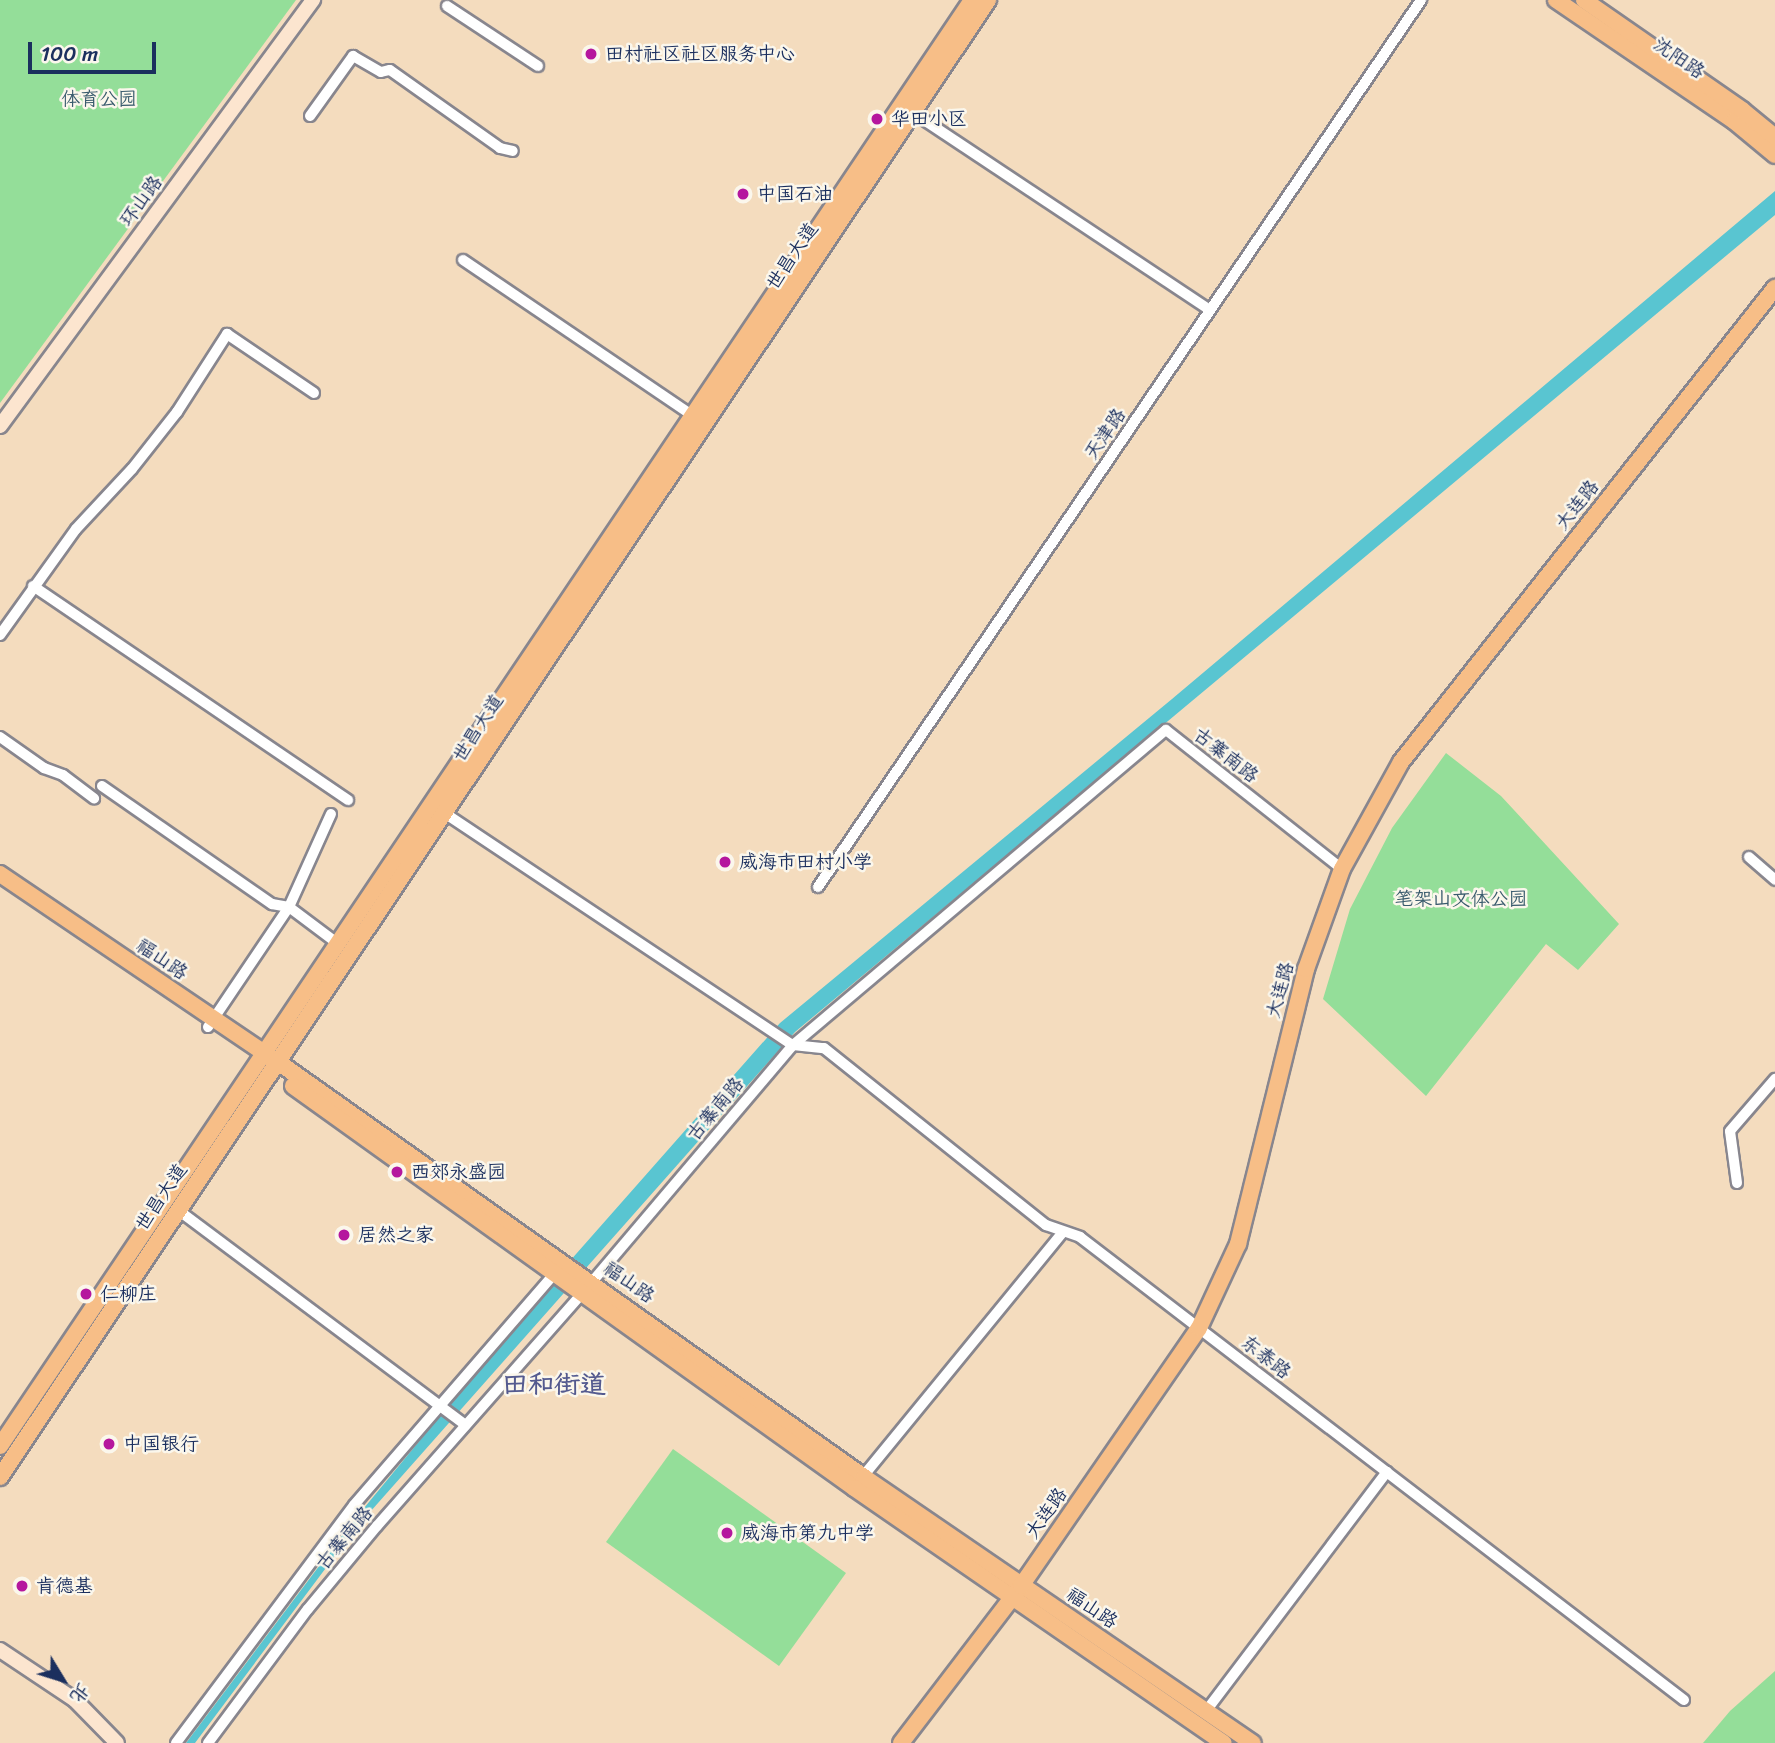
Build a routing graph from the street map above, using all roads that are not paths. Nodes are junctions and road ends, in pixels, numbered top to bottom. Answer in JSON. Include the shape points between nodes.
{"nodes":[{"id":1,"x":313,"y":0,"type":"edge"},
{"id":2,"x":972,"y":0,"type":"edge"},
{"id":3,"x":988,"y":0,"type":"edge"},
{"id":4,"x":1422,"y":0,"type":"edge"},
{"id":5,"x":1556,"y":0,"type":"edge"},
{"id":6,"x":1584,"y":0,"type":"edge"},
{"id":7,"x":447,"y":6,"type":"dead end"},
{"id":8,"x":538,"y":66,"type":"dead end"},
{"id":9,"x":907,"y":108,"type":"junction"},
{"id":10,"x":310,"y":116,"type":"dead end"},
{"id":11,"x":1775,"y":137,"type":"edge"},
{"id":12,"x":513,"y":151,"type":"dead end"},
{"id":13,"x":1775,"y":155,"type":"edge"},
{"id":14,"x":463,"y":260,"type":"dead end"},
{"id":15,"x":1775,"y":288,"type":"edge"},
{"id":16,"x":1210,"y":310,"type":"junction"},
{"id":17,"x":314,"y":393,"type":"dead end"},
{"id":18,"x":699,"y":420,"type":"junction"},
{"id":19,"x":0,"y":426,"type":"edge"},
{"id":20,"x":33,"y":586,"type":"junction"},
{"id":21,"x":0,"y":635,"type":"edge"},
{"id":22,"x":0,"y":737,"type":"edge"},
{"id":23,"x":102,"y":786,"type":"dead end"},
{"id":24,"x":94,"y":798,"type":"dead end"},
{"id":25,"x":348,"y":800,"type":"dead end"},
{"id":26,"x":331,"y":814,"type":"dead end"},
{"id":27,"x":446,"y":814,"type":"junction"},
{"id":28,"x":1749,"y":857,"type":"dead end"},
{"id":29,"x":1342,"y":869,"type":"junction"},
{"id":30,"x":0,"y":874,"type":"edge"},
{"id":31,"x":1775,"y":880,"type":"edge"},
{"id":32,"x":0,"y":883,"type":"edge"},
{"id":33,"x":818,"y":887,"type":"dead end"},
{"id":34,"x":289,"y":907,"type":"junction"},
{"id":35,"x":337,"y":943,"type":"junction"},
{"id":36,"x":825,"y":1017,"type":"junction"},
{"id":37,"x":211,"y":1023,"type":"junction"},
{"id":38,"x":791,"y":1043,"type":"junction"},
{"id":39,"x":824,"y":1048,"type":"junction"},
{"id":40,"x":261,"y":1057,"type":"junction"},
{"id":41,"x":275,"y":1067,"type":"junction"},
{"id":42,"x":1775,"y":1079,"type":"edge"},
{"id":43,"x":1737,"y":1183,"type":"dead end"},
{"id":44,"x":178,"y":1210,"type":"junction"},
{"id":45,"x":1063,"y":1232,"type":"junction"},
{"id":46,"x":559,"y":1268,"type":"junction"},
{"id":47,"x":584,"y":1285,"type":"junction"},
{"id":48,"x":1199,"y":1328,"type":"junction"},
{"id":49,"x":443,"y":1407,"type":"junction"},
{"id":50,"x":461,"y":1422,"type":"junction"},
{"id":51,"x":0,"y":1446,"type":"edge"},
{"id":52,"x":1387,"y":1472,"type":"junction"},
{"id":53,"x":0,"y":1476,"type":"edge"},
{"id":54,"x":859,"y":1482,"type":"junction"},
{"id":55,"x":1016,"y":1591,"type":"junction"},
{"id":56,"x":0,"y":1650,"type":"edge"},
{"id":57,"x":1684,"y":1700,"type":"dead end"},
{"id":58,"x":1206,"y":1711,"type":"junction"},
{"id":59,"x":1220,"y":1741,"type":"edge"},
{"id":60,"x":117,"y":1743,"type":"edge"},
{"id":61,"x":176,"y":1743,"type":"edge"},
{"id":62,"x":208,"y":1743,"type":"edge"},
{"id":63,"x":901,"y":1743,"type":"edge"},
{"id":64,"x":1253,"y":1743,"type":"edge"}],
"edges":[{"from":1,"to":19,"type":"main road","name":"环山路"},
{"from":2,"to":9,"type":"main road","name":"世昌大道"},
{"from":3,"to":9,"type":"main road","name":"世昌大道"},
{"from":4,"to":16,"type":"street","name":"天津路"},
{"from":5,"to":13,"type":"main road","name":"沈阳路","via":[[1734,121]]},
{"from":6,"to":11,"type":"main road","name":"沈阳路"},
{"from":7,"to":8,"type":"street"},
{"from":9,"to":16,"type":"street"},
{"from":9,"to":18,"type":"main road","name":"世昌大道"},
{"from":10,"to":12,"type":"street","via":[[353,56],[381,72],[390,70],[500,148]]},
{"from":14,"to":18,"type":"street"},
{"from":15,"to":29,"type":"main road","name":"大连路","via":[[1401,762]]},
{"from":16,"to":33,"type":"street","name":"天津路"},
{"from":17,"to":20,"type":"street","via":[[227,334],[147,450],[76,529]]},
{"from":18,"to":27,"type":"main road","name":"世昌大道"},
{"from":18,"to":35,"type":"main road","name":"世昌大道"},
{"from":20,"to":21,"type":"street"},
{"from":20,"to":25,"type":"street"},
{"from":22,"to":24,"type":"street"},
{"from":23,"to":34,"type":"street","via":[[272,904]]},
{"from":26,"to":34,"type":"street"},
{"from":27,"to":38,"type":"street"},
{"from":27,"to":41,"type":"main road","name":"世昌大道"},
{"from":28,"to":31,"type":"street"},
{"from":29,"to":36,"type":"street","name":"古寨南路","via":[[1166,730]]},
{"from":29,"to":48,"type":"main road","name":"大连路","via":[[1306,970],[1238,1244]]},
{"from":30,"to":37,"type":"main road","name":"福山路"},
{"from":32,"to":37,"type":"main road"},
{"from":34,"to":35,"type":"street"},
{"from":34,"to":37,"type":"street"},
{"from":35,"to":40,"type":"main road","name":"世昌大道"},
{"from":36,"to":38,"type":"street","name":"古寨南路"},
{"from":36,"to":39,"type":"street","via":[[821,1028]]},
{"from":37,"to":40,"type":"main road","name":"福山路"},
{"from":38,"to":39,"type":"street"},
{"from":38,"to":47,"type":"street","name":"古寨南路"},
{"from":39,"to":45,"type":"street","name":"东泰路","via":[[1046,1225]]},
{"from":40,"to":41,"type":"main road","name":"福山路"},
{"from":40,"to":51,"type":"main road","name":"世昌大道"},
{"from":41,"to":44,"type":"main road","name":"世昌大道"},
{"from":41,"to":46,"type":"main road","name":"福山路"},
{"from":42,"to":43,"type":"street","via":[[1730,1130]]},
{"from":44,"to":49,"type":"street"},
{"from":44,"to":53,"type":"main road","name":"世昌大道"},
{"from":45,"to":48,"type":"street","name":"东泰路","via":[[1080,1237]]},
{"from":45,"to":54,"type":"street"},
{"from":46,"to":47,"type":"main road","name":"福山路"},
{"from":46,"to":49,"type":"street"},
{"from":47,"to":50,"type":"street","name":"古寨南路"},
{"from":47,"to":54,"type":"main road","name":"福山路"},
{"from":48,"to":52,"type":"street","name":"东泰路"},
{"from":48,"to":55,"type":"main road","name":"大连路"},
{"from":49,"to":50,"type":"street"},
{"from":49,"to":61,"type":"street","via":[[354,1505]]},
{"from":50,"to":62,"type":"street","name":"古寨南路","via":[[308,1609]]},
{"from":52,"to":57,"type":"street","name":"东泰路"},
{"from":52,"to":58,"type":"street"},
{"from":54,"to":55,"type":"main road","name":"福山路"},
{"from":55,"to":58,"type":"main road","name":"福山路"},
{"from":55,"to":59,"type":"main road","name":"福山路"},
{"from":55,"to":63,"type":"main road","name":"大连路"},
{"from":56,"to":60,"type":"main road","via":[[75,1700]]},
{"from":58,"to":59,"type":"main road","name":"福山路"},
{"from":58,"to":64,"type":"main road"}]}
